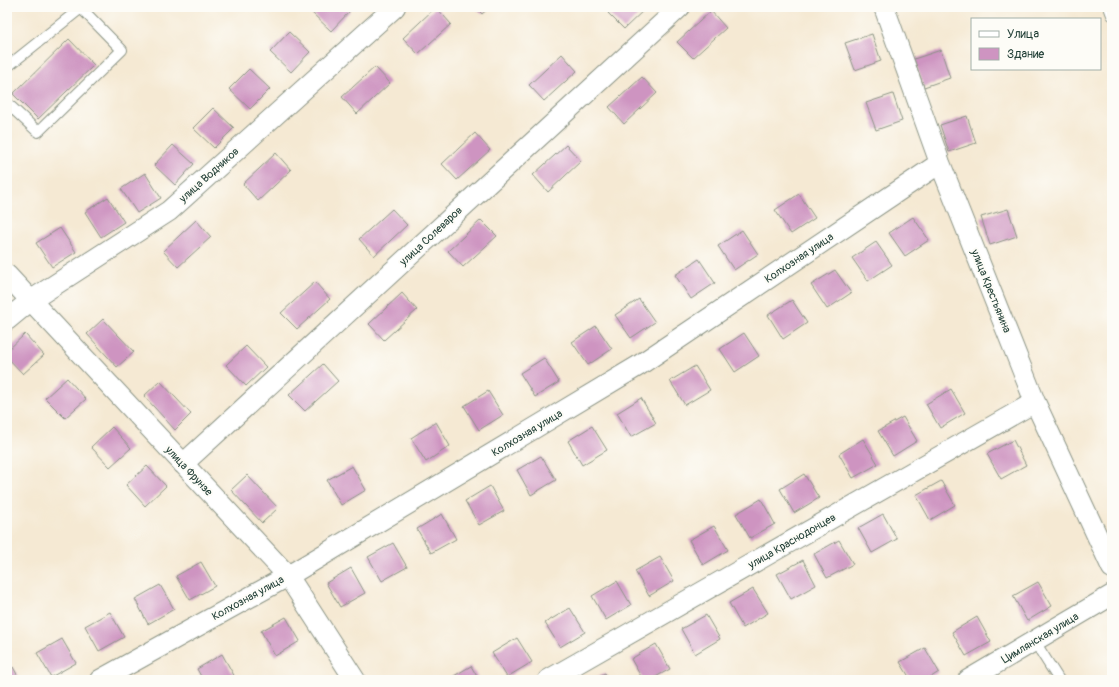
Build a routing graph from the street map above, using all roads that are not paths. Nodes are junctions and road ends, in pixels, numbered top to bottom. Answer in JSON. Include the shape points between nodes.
{"nodes":[{"id":1,"x":395,"y":7,"type":"edge"},
{"id":2,"x":680,"y":7,"type":"edge"},
{"id":3,"x":884,"y":7,"type":"edge"},
{"id":4,"x":1109,"y":7,"type":"edge"},
{"id":5,"x":1112,"y":15,"type":"edge"},
{"id":6,"x":7,"y":67,"type":"edge"},
{"id":7,"x":7,"y":103,"type":"edge"},
{"id":8,"x":940,"y":163,"type":"junction"},
{"id":9,"x":7,"y":275,"type":"edge"},
{"id":10,"x":30,"y":300,"type":"junction"},
{"id":11,"x":7,"y":320,"type":"edge"},
{"id":12,"x":1035,"y":402,"type":"junction"},
{"id":13,"x":183,"y":464,"type":"junction"},
{"id":14,"x":1112,"y":568,"type":"edge"},
{"id":15,"x":288,"y":576,"type":"junction"},
{"id":16,"x":1112,"y":595,"type":"edge"},
{"id":17,"x":1035,"y":642,"type":"junction"},
{"id":18,"x":100,"y":680,"type":"edge"},
{"id":19,"x":355,"y":680,"type":"edge"},
{"id":20,"x":548,"y":680,"type":"edge"},
{"id":21,"x":968,"y":680,"type":"edge"},
{"id":22,"x":1059,"y":680,"type":"edge"}],
"edges":[{"from":1,"to":10,"type":"street","name":"улица Водников","via":[[169,211]]},
{"from":2,"to":13,"type":"street","name":"улица Солеваров"},
{"from":3,"to":8,"type":"street","name":"улица Крестьянина"},
{"from":4,"to":5,"type":"lane"},
{"from":6,"to":7,"type":"lane","via":[[81,8],[122,50],[38,132]]},
{"from":8,"to":12,"type":"street","name":"улица Крестьянина"},
{"from":8,"to":15,"type":"street","name":"Колхозная улица","via":[[638,366]]},
{"from":9,"to":10,"type":"street","name":"улица Фрунзе"},
{"from":10,"to":11,"type":"street","name":"улица Водников"},
{"from":10,"to":13,"type":"street","name":"улица Фрунзе"},
{"from":12,"to":14,"type":"street","name":"улица Крестьянина"},
{"from":12,"to":20,"type":"street","name":"улица Краснодонцев"},
{"from":13,"to":15,"type":"street","name":"улица Фрунзе"},
{"from":15,"to":18,"type":"street","name":"Колхозная улица"},
{"from":15,"to":19,"type":"street","name":"улица Фрунзе"},
{"from":16,"to":17,"type":"street","name":"Цимлянская улица"},
{"from":17,"to":21,"type":"street","name":"Цимлянская улица"},
{"from":17,"to":22,"type":"lane"}]}
